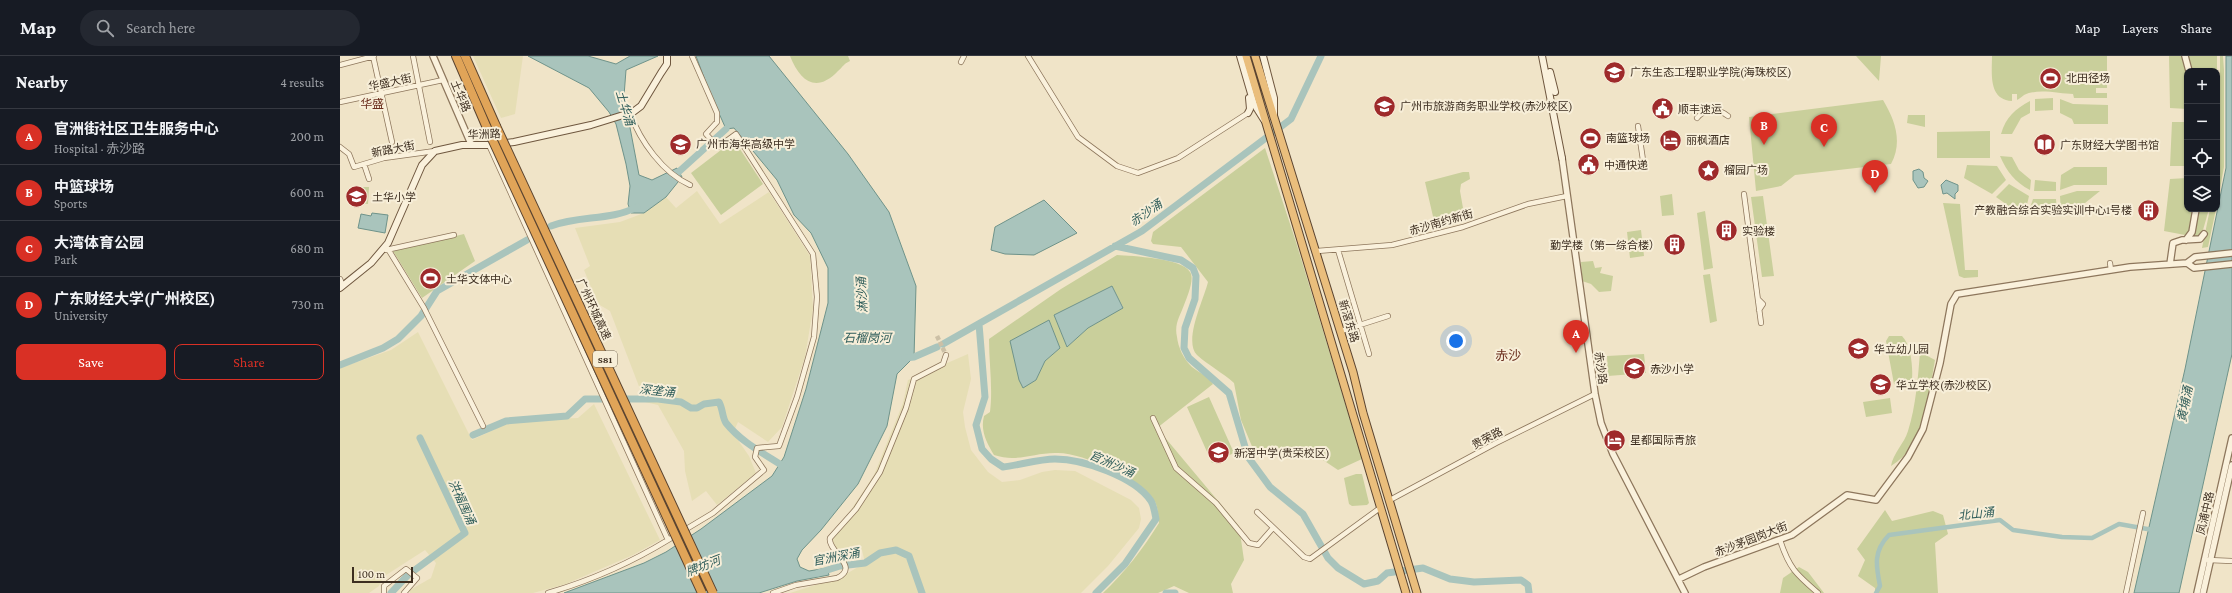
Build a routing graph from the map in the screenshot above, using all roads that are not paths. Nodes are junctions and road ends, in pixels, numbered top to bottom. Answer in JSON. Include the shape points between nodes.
{"nodes":[{"id":1,"x":373,"y":56,"type":"edge"},
{"id":2,"x":413,"y":56,"type":"edge"},
{"id":3,"x":433,"y":56,"type":"edge"},
{"id":4,"x":456,"y":56,"type":"edge"},
{"id":5,"x":465,"y":56,"type":"edge"},
{"id":6,"x":667,"y":56,"type":"edge"},
{"id":7,"x":692,"y":56,"type":"edge"},
{"id":8,"x":964,"y":56,"type":"edge"},
{"id":9,"x":1028,"y":56,"type":"edge"},
{"id":10,"x":1236,"y":56,"type":"edge"},
{"id":11,"x":1240,"y":56,"type":"edge"},
{"id":12,"x":1246,"y":56,"type":"edge"},
{"id":13,"x":1255,"y":56,"type":"edge"},
{"id":14,"x":1263,"y":56,"type":"edge"},
{"id":15,"x":1542,"y":56,"type":"edge"},
{"id":16,"x":1546,"y":56,"type":"edge"},
{"id":17,"x":2185,"y":56,"type":"edge"},
{"id":18,"x":961,"y":62,"type":"dead end"},
{"id":19,"x":340,"y":65,"type":"edge"},
{"id":20,"x":2188,"y":68,"type":"edge"},
{"id":21,"x":443,"y":80,"type":"junction"},
{"id":22,"x":419,"y":85,"type":"junction"},
{"id":23,"x":381,"y":93,"type":"junction"},
{"id":24,"x":340,"y":102,"type":"edge"},
{"id":25,"x":1258,"y":111,"type":"junction"},
{"id":26,"x":1248,"y":113,"type":"junction"},
{"id":27,"x":629,"y":114,"type":"junction"},
{"id":28,"x":1274,"y":116,"type":"junction"},
{"id":29,"x":1728,"y":116,"type":"dead end"},
{"id":30,"x":1697,"y":118,"type":"dead end"},
{"id":31,"x":1266,"y":123,"type":"junction"},
{"id":32,"x":1638,"y":126,"type":"dead end"},
{"id":33,"x":392,"y":142,"type":"dead end"},
{"id":34,"x":430,"y":142,"type":"dead end"},
{"id":35,"x":470,"y":144,"type":"junction"},
{"id":36,"x":489,"y":146,"type":"junction"},
{"id":37,"x":340,"y":147,"type":"edge"},
{"id":38,"x":435,"y":151,"type":"junction"},
{"id":39,"x":1562,"y":158,"type":"junction"},
{"id":40,"x":364,"y":164,"type":"junction"},
{"id":41,"x":1644,"y":167,"type":"dead end"},
{"id":42,"x":369,"y":179,"type":"dead end"},
{"id":43,"x":690,"y":185,"type":"dead end"},
{"id":44,"x":1744,"y":194,"type":"dead end"},
{"id":45,"x":1567,"y":196,"type":"junction"},
{"id":46,"x":2195,"y":212,"type":"edge"},
{"id":47,"x":2204,"y":234,"type":"dead end"},
{"id":48,"x":454,"y":235,"type":"dead end"},
{"id":49,"x":2186,"y":240,"type":"junction"},
{"id":50,"x":385,"y":250,"type":"junction"},
{"id":51,"x":1338,"y":250,"type":"junction"},
{"id":52,"x":1317,"y":251,"type":"junction"},
{"id":53,"x":2232,"y":253,"type":"edge"},
{"id":54,"x":2110,"y":263,"type":"dead end"},
{"id":55,"x":2187,"y":263,"type":"junction"},
{"id":56,"x":2170,"y":264,"type":"junction"},
{"id":57,"x":2232,"y":264,"type":"edge"},
{"id":58,"x":2111,"y":270,"type":"junction"},
{"id":59,"x":340,"y":279,"type":"edge"},
{"id":60,"x":341,"y":287,"type":"edge"},
{"id":61,"x":1388,"y":316,"type":"dead end"},
{"id":62,"x":1761,"y":323,"type":"dead end"},
{"id":63,"x":1360,"y":325,"type":"junction"},
{"id":64,"x":1341,"y":331,"type":"junction"},
{"id":65,"x":1369,"y":354,"type":"dead end"},
{"id":66,"x":946,"y":355,"type":"dead end"},
{"id":67,"x":1595,"y":394,"type":"junction"},
{"id":68,"x":1153,"y":418,"type":"dead end"},
{"id":69,"x":483,"y":426,"type":"dead end"},
{"id":70,"x":2232,"y":438,"type":"edge"},
{"id":71,"x":2230,"y":462,"type":"edge"},
{"id":72,"x":1390,"y":500,"type":"junction"},
{"id":73,"x":1380,"y":508,"type":"junction"},
{"id":74,"x":1257,"y":512,"type":"dead end"},
{"id":75,"x":2143,"y":513,"type":"dead end"},
{"id":76,"x":1273,"y":528,"type":"junction"},
{"id":77,"x":668,"y":540,"type":"junction"},
{"id":78,"x":1780,"y":540,"type":"junction"},
{"id":79,"x":2208,"y":560,"type":"junction"},
{"id":80,"x":2232,"y":561,"type":"edge"},
{"id":81,"x":1679,"y":579,"type":"junction"},
{"id":82,"x":384,"y":593,"type":"edge"},
{"id":83,"x":404,"y":593,"type":"edge"},
{"id":84,"x":548,"y":593,"type":"edge"},
{"id":85,"x":702,"y":593,"type":"edge"},
{"id":86,"x":713,"y":593,"type":"edge"},
{"id":87,"x":773,"y":593,"type":"edge"},
{"id":88,"x":1406,"y":593,"type":"edge"},
{"id":89,"x":1417,"y":593,"type":"edge"},
{"id":90,"x":1685,"y":593,"type":"edge"},
{"id":91,"x":1818,"y":593,"type":"edge"},
{"id":92,"x":2126,"y":593,"type":"edge"},
{"id":93,"x":2197,"y":593,"type":"edge"},
{"id":94,"x":2203,"y":593,"type":"edge"}],
"edges":[{"from":1,"to":19,"type":"street"},
{"from":1,"to":23,"type":"street"},
{"from":2,"to":22,"type":"street"},
{"from":3,"to":21,"type":"street","name":"土华路"},
{"from":4,"to":85,"type":"highway","name":"广州环城高速","number":"S81","bridge":true},
{"from":5,"to":86,"type":"highway","name":"广州环城高速","number":"S81","bridge":true},
{"from":6,"to":27,"type":"main road","name":"华洲路","via":[[667,64],[641,106]]},
{"from":7,"to":77,"type":"street","via":[[716,113],[717,122],[706,134],[718,147],[736,134],[813,254],[817,297],[814,337],[797,397],[779,446],[757,448],[756,457],[764,470],[713,513]]},
{"from":8,"to":18,"type":"street"},
{"from":9,"to":26,"type":"street","via":[[1078,137],[1117,166],[1138,172],[1178,158]]},
{"from":10,"to":26,"type":"main road","via":[[1250,101]]},
{"from":11,"to":25,"type":"main road"},
{"from":12,"to":31,"type":"highway"},
{"from":13,"to":28,"type":"highway","name":"新滘东路"},
{"from":14,"to":28,"type":"main road","via":[[1274,98]]},
{"from":15,"to":39,"type":"main road","name":"赤沙路"},
{"from":16,"to":39,"type":"main road","via":[[1557,104]]},
{"from":17,"to":20,"type":"street"},
{"from":21,"to":22,"type":"street","name":"华盛大街"},
{"from":21,"to":35,"type":"street","name":"土华路"},
{"from":22,"to":23,"type":"street","name":"华盛大街"},
{"from":22,"to":34,"type":"street"},
{"from":23,"to":24,"type":"street","name":"华盛大街"},
{"from":23,"to":33,"type":"street"},
{"from":25,"to":26,"type":"main road"},
{"from":25,"to":31,"type":"main road"},
{"from":27,"to":36,"type":"main road","name":"华洲路"},
{"from":27,"to":43,"type":"street","via":[[648,146],[668,169],[681,181]]},
{"from":28,"to":52,"type":"highway","name":"新滘东路"},
{"from":29,"to":30,"type":"street","via":[[1712,110]]},
{"from":31,"to":73,"type":"highway"},
{"from":32,"to":41,"type":"street"},
{"from":35,"to":36,"type":"main road","name":"华洲路"},
{"from":35,"to":38,"type":"main road","name":"华洲路"},
{"from":36,"to":77,"type":"street"},
{"from":37,"to":40,"type":"street","name":"新路大街","via":[[348,154],[354,168]]},
{"from":38,"to":40,"type":"street","name":"新路大街","via":[[384,158]]},
{"from":38,"to":50,"type":"main road","via":[[422,164]]},
{"from":39,"to":45,"type":"street","name":"赤沙路"},
{"from":40,"to":42,"type":"street"},
{"from":44,"to":62,"type":"street"},
{"from":45,"to":51,"type":"street","name":"赤沙南约新街","via":[[1528,204],[1463,227],[1392,245]]},
{"from":45,"to":67,"type":"street","name":"赤沙路"},
{"from":46,"to":49,"type":"street","via":[[2192,232]]},
{"from":47,"to":49,"type":"street","via":[[2200,239]]},
{"from":48,"to":50,"type":"street"},
{"from":49,"to":56,"type":"street","via":[[2173,243]]},
{"from":50,"to":60,"type":"main road"},
{"from":50,"to":69,"type":"street","via":[[424,308]]},
{"from":51,"to":52,"type":"street","name":"赤沙南约新街"},
{"from":51,"to":63,"type":"street"},
{"from":52,"to":64,"type":"highway","name":"新滘东路"},
{"from":53,"to":55,"type":"street","via":[[2195,257]]},
{"from":54,"to":58,"type":"street"},
{"from":55,"to":56,"type":"street"},
{"from":55,"to":57,"type":"street","via":[[2194,268]]},
{"from":56,"to":58,"type":"street"},
{"from":58,"to":78,"type":"street","name":"赤沙茅园岗大街","via":[[1963,292],[1954,296],[1927,418],[1918,442],[1898,472],[1876,500],[1853,495],[1845,496],[1799,531]]},
{"from":59,"to":60,"type":"street"},
{"from":61,"to":63,"type":"street"},
{"from":63,"to":64,"type":"street"},
{"from":63,"to":65,"type":"street"},
{"from":64,"to":72,"type":"highway","name":"新滘东路"},
{"from":66,"to":87,"type":"street","via":[[943,364],[914,380],[906,408],[880,472],[856,509],[830,538],[830,545],[844,562],[843,575],[796,585]]},
{"from":67,"to":72,"type":"street","name":"贵荣路"},
{"from":67,"to":81,"type":"street","name":"赤沙路","via":[[1601,423],[1614,454]]},
{"from":68,"to":76,"type":"street","via":[[1176,468],[1216,503],[1249,543],[1258,545]]},
{"from":70,"to":71,"type":"street","name":"凤浦中路"},
{"from":71,"to":79,"type":"street","name":"凤浦中路"},
{"from":72,"to":89,"type":"highway","name":"新滘东路"},
{"from":73,"to":76,"type":"street","via":[[1314,558],[1304,557]]},
{"from":73,"to":88,"type":"highway"},
{"from":74,"to":76,"type":"street"},
{"from":75,"to":92,"type":"street"},
{"from":77,"to":84,"type":"street","via":[[569,587]]},
{"from":78,"to":81,"type":"street","name":"赤沙茅园岗大街","via":[[1709,565]]},
{"from":78,"to":91,"type":"street","via":[[1787,562],[1797,575]]},
{"from":79,"to":80,"type":"street"},
{"from":79,"to":93,"type":"street","name":"凤浦中路"},
{"from":79,"to":94,"type":"street","name":"凤浦中路"},
{"from":81,"to":90,"type":"street","name":"赤沙路"},
{"from":82,"to":83,"type":"street","via":[[384,586],[406,569],[417,578]]}]}
